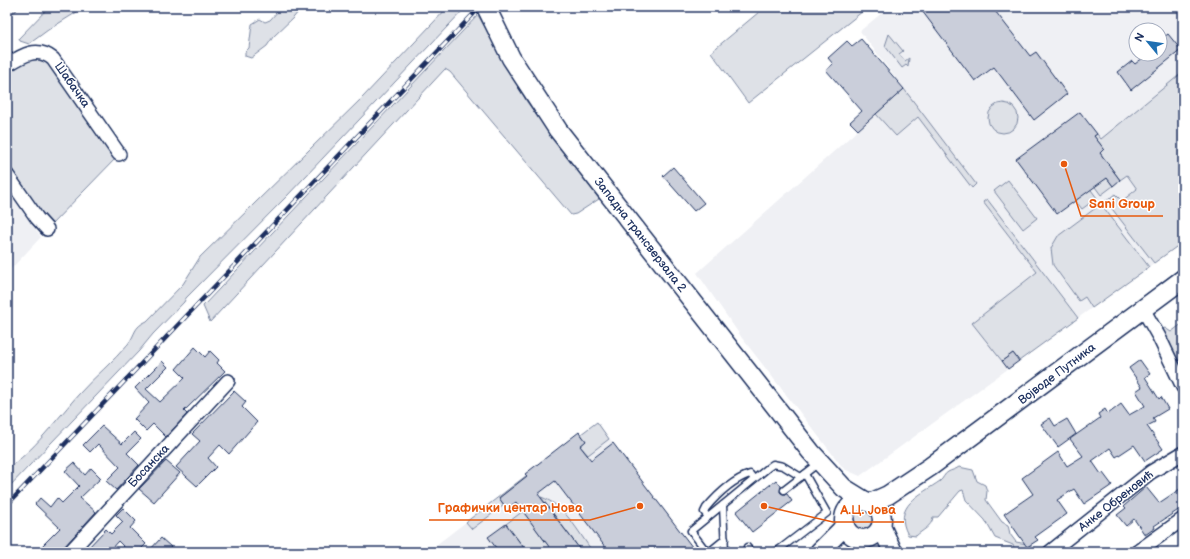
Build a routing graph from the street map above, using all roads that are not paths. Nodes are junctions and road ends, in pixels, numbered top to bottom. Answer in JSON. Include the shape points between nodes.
{"nodes":[{"id":1,"x":486,"y":7,"type":"edge"},
{"id":2,"x":7,"y":65,"type":"edge"},
{"id":3,"x":119,"y":154,"type":"dead end"},
{"id":4,"x":7,"y":175,"type":"edge"},
{"id":5,"x":47,"y":229,"type":"dead end"},
{"id":6,"x":1183,"y":279,"type":"edge"},
{"id":7,"x":1143,"y":309,"type":"junction"},
{"id":8,"x":228,"y":381,"type":"dead end"},
{"id":9,"x":1183,"y":387,"type":"edge"},
{"id":10,"x":1183,"y":453,"type":"edge"},
{"id":11,"x":813,"y":459,"type":"junction"},
{"id":12,"x":930,"y":467,"type":"junction"},
{"id":13,"x":803,"y":476,"type":"junction"},
{"id":14,"x":754,"y":479,"type":"junction"},
{"id":15,"x":784,"y":490,"type":"dead end"},
{"id":16,"x":868,"y":502,"type":"junction"},
{"id":17,"x":723,"y":505,"type":"junction"},
{"id":18,"x":708,"y":517,"type":"junction"},
{"id":19,"x":845,"y":519,"type":"junction"},
{"id":20,"x":1183,"y":519,"type":"edge"},
{"id":21,"x":882,"y":523,"type":"junction"},
{"id":22,"x":725,"y":539,"type":"junction"},
{"id":23,"x":862,"y":539,"type":"junction"},
{"id":24,"x":70,"y":552,"type":"edge"},
{"id":25,"x":708,"y":552,"type":"edge"},
{"id":26,"x":725,"y":552,"type":"edge"},
{"id":27,"x":776,"y":552,"type":"edge"},
{"id":28,"x":819,"y":552,"type":"edge"},
{"id":29,"x":828,"y":552,"type":"edge"},
{"id":30,"x":882,"y":552,"type":"edge"},
{"id":31,"x":893,"y":552,"type":"edge"},
{"id":32,"x":1050,"y":552,"type":"edge"},
{"id":33,"x":1137,"y":552,"type":"edge"}],
"edges":[{"from":1,"to":11,"type":"main road","name":"Западна трансверзала 2","via":[[511,58],[558,130]]},
{"from":2,"to":3,"type":"street","name":"Шабачка","via":[[30,53],[46,53],[53,59]]},
{"from":4,"to":5,"type":"street"},
{"from":6,"to":7,"type":"main road","name":"Војводе Путника"},
{"from":7,"to":9,"type":"street"},
{"from":7,"to":12,"type":"main road","name":"Војводе Путника"},
{"from":8,"to":24,"type":"street","name":"Босанска"},
{"from":10,"to":32,"type":"street","name":"Анке Обреновић","via":[[1151,472]]},
{"from":11,"to":13,"type":"lane"},
{"from":11,"to":16,"type":"main road","name":"Западна трансверзала 2","via":[[844,488]]},
{"from":11,"to":19,"type":"main road","name":"Западна трансверзала 2","via":[[837,495]]},
{"from":12,"to":16,"type":"main road","name":"Војводе Путника","via":[[888,495]]},
{"from":12,"to":21,"type":"main road","name":"Војводе Путника","via":[[895,502]]},
{"from":13,"to":14,"type":"lane","via":[[783,466],[772,464]]},
{"from":13,"to":15,"type":"lane"},
{"from":13,"to":27,"type":"lane","via":[[827,513]]},
{"from":14,"to":17,"type":"lane"},
{"from":14,"to":18,"type":"lane","via":[[750,474],[726,488],[706,508],[704,512]]},
{"from":16,"to":19,"type":"main road","via":[[853,505]]},
{"from":16,"to":21,"type":"main road","via":[[878,508]]},
{"from":17,"to":18,"type":"lane"},
{"from":17,"to":22,"type":"lane"},
{"from":18,"to":25,"type":"lane","via":[[691,531]]},
{"from":19,"to":23,"type":"main road","via":[[850,533]]},
{"from":19,"to":28,"type":"main road","via":[[841,530]]},
{"from":20,"to":33,"type":"street"},
{"from":21,"to":23,"type":"main road","via":[[873,536]]},
{"from":21,"to":31,"type":"main road"},
{"from":22,"to":25,"type":"lane"},
{"from":22,"to":26,"type":"lane"},
{"from":23,"to":29,"type":"main road","via":[[841,544]]},
{"from":23,"to":30,"type":"main road"}]}
